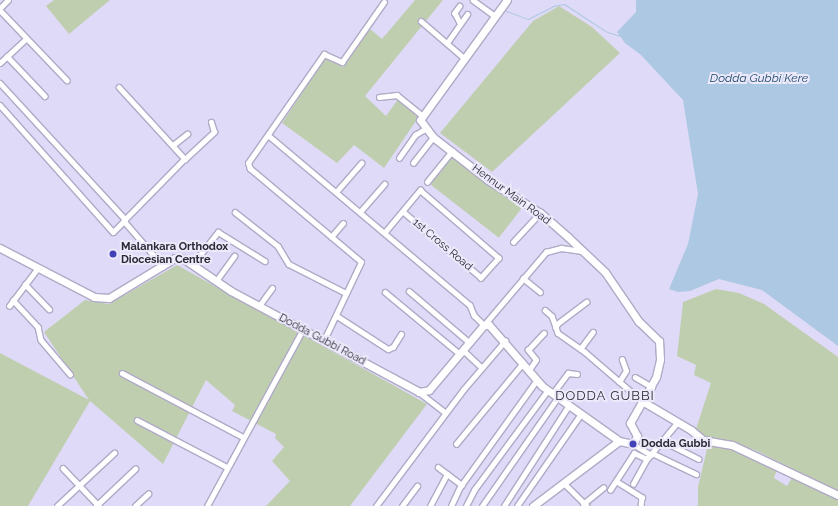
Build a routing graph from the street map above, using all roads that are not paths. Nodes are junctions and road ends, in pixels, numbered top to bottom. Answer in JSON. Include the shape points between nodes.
{"nodes":[{"id":1,"x":8,"y":0,"type":"edge"},
{"id":2,"x":473,"y":0,"type":"edge"},
{"id":3,"x":507,"y":0,"type":"edge"},
{"id":4,"x":384,"y":2,"type":"dead end"},
{"id":5,"x":460,"y":6,"type":"dead end"},
{"id":6,"x":0,"y":9,"type":"edge"},
{"id":7,"x":467,"y":14,"type":"dead end"},
{"id":8,"x":495,"y":16,"type":"junction"},
{"id":9,"x":421,"y":21,"type":"dead end"},
{"id":10,"x":460,"y":23,"type":"junction"},
{"id":11,"x":26,"y":39,"type":"junction"},
{"id":12,"x":447,"y":43,"type":"junction"},
{"id":13,"x":7,"y":56,"type":"junction"},
{"id":14,"x":464,"y":58,"type":"junction"},
{"id":15,"x":0,"y":63,"type":"edge"},
{"id":16,"x":67,"y":80,"type":"dead end"},
{"id":17,"x":0,"y":83,"type":"edge"},
{"id":18,"x":120,"y":87,"type":"dead end"},
{"id":19,"x":45,"y":96,"type":"dead end"},
{"id":20,"x":378,"y":97,"type":"dead end"},
{"id":21,"x":0,"y":105,"type":"edge"},
{"id":22,"x":422,"y":115,"type":"junction"},
{"id":23,"x":211,"y":122,"type":"dead end"},
{"id":24,"x":425,"y":129,"type":"junction"},
{"id":25,"x":187,"y":134,"type":"dead end"},
{"id":26,"x":268,"y":135,"type":"junction"},
{"id":27,"x":433,"y":136,"type":"junction"},
{"id":28,"x":173,"y":145,"type":"junction"},
{"id":29,"x":452,"y":151,"type":"junction"},
{"id":30,"x":399,"y":158,"type":"dead end"},
{"id":31,"x":185,"y":159,"type":"junction"},
{"id":32,"x":361,"y":163,"type":"dead end"},
{"id":33,"x":413,"y":163,"type":"dead end"},
{"id":34,"x":427,"y":182,"type":"dead end"},
{"id":35,"x":384,"y":184,"type":"dead end"},
{"id":36,"x":337,"y":191,"type":"junction"},
{"id":37,"x":235,"y":212,"type":"dead end"},
{"id":38,"x":360,"y":212,"type":"junction"},
{"id":39,"x":403,"y":212,"type":"junction"},
{"id":40,"x":540,"y":213,"type":"junction"},
{"id":41,"x":124,"y":220,"type":"junction"},
{"id":42,"x":342,"y":223,"type":"dead end"},
{"id":43,"x":385,"y":232,"type":"junction"},
{"id":44,"x":331,"y":237,"type":"junction"},
{"id":45,"x":513,"y":242,"type":"dead end"},
{"id":46,"x":0,"y":248,"type":"edge"},
{"id":47,"x":582,"y":251,"type":"junction"},
{"id":48,"x":234,"y":256,"type":"dead end"},
{"id":49,"x":265,"y":261,"type":"dead end"},
{"id":50,"x":192,"y":265,"type":"junction"},
{"id":51,"x":163,"y":266,"type":"junction"},
{"id":52,"x":38,"y":268,"type":"junction"},
{"id":53,"x":522,"y":278,"type":"junction"},
{"id":54,"x":216,"y":281,"type":"junction"},
{"id":55,"x":25,"y":284,"type":"junction"},
{"id":56,"x":272,"y":288,"type":"dead end"},
{"id":57,"x":409,"y":291,"type":"dead end"},
{"id":58,"x":385,"y":292,"type":"dead end"},
{"id":59,"x":540,"y":292,"type":"dead end"},
{"id":60,"x":346,"y":293,"type":"junction"},
{"id":61,"x":13,"y":300,"type":"junction"},
{"id":62,"x":587,"y":302,"type":"dead end"},
{"id":63,"x":9,"y":306,"type":"dead end"},
{"id":64,"x":259,"y":306,"type":"junction"},
{"id":65,"x":49,"y":309,"type":"dead end"},
{"id":66,"x":545,"y":310,"type":"dead end"},
{"id":67,"x":337,"y":316,"type":"junction"},
{"id":68,"x":484,"y":325,"type":"junction"},
{"id":69,"x":556,"y":327,"type":"junction"},
{"id":70,"x":303,"y":329,"type":"junction"},
{"id":71,"x":593,"y":332,"type":"dead end"},
{"id":72,"x":544,"y":333,"type":"dead end"},
{"id":73,"x":401,"y":334,"type":"dead end"},
{"id":74,"x":324,"y":340,"type":"junction"},
{"id":75,"x":505,"y":341,"type":"junction"},
{"id":76,"x":470,"y":343,"type":"junction"},
{"id":77,"x":580,"y":349,"type":"junction"},
{"id":78,"x":462,"y":352,"type":"junction"},
{"id":79,"x":622,"y":360,"type":"dead end"},
{"id":80,"x":523,"y":363,"type":"junction"},
{"id":81,"x":482,"y":368,"type":"junction"},
{"id":82,"x":529,"y":370,"type":"junction"},
{"id":83,"x":122,"y":373,"type":"dead end"},
{"id":84,"x":70,"y":374,"type":"dead end"},
{"id":85,"x":577,"y":374,"type":"dead end"},
{"id":86,"x":635,"y":377,"type":"dead end"},
{"id":87,"x":537,"y":380,"type":"junction"},
{"id":88,"x":619,"y":382,"type":"junction"},
{"id":89,"x":652,"y":387,"type":"junction"},
{"id":90,"x":419,"y":392,"type":"junction"},
{"id":91,"x":553,"y":393,"type":"junction"},
{"id":92,"x":642,"y":401,"type":"junction"},
{"id":93,"x":569,"y":405,"type":"junction"},
{"id":94,"x":445,"y":412,"type":"junction"},
{"id":95,"x":581,"y":414,"type":"junction"},
{"id":96,"x":137,"y":420,"type":"dead end"},
{"id":97,"x":677,"y":423,"type":"junction"},
{"id":98,"x":243,"y":437,"type":"junction"},
{"id":99,"x":661,"y":440,"type":"junction"},
{"id":100,"x":619,"y":441,"type":"junction"},
{"id":101,"x":456,"y":444,"type":"dead end"},
{"id":102,"x":633,"y":444,"type":"junction"},
{"id":103,"x":114,"y":453,"type":"dead end"},
{"id":104,"x":634,"y":454,"type":"junction"},
{"id":105,"x":650,"y":456,"type":"junction"},
{"id":106,"x":699,"y":459,"type":"dead end"},
{"id":107,"x":227,"y":467,"type":"junction"},
{"id":108,"x":438,"y":467,"type":"dead end"},
{"id":109,"x":63,"y":468,"type":"dead end"},
{"id":110,"x":135,"y":469,"type":"dead end"},
{"id":111,"x":447,"y":474,"type":"junction"},
{"id":112,"x":696,"y":474,"type":"dead end"},
{"id":113,"x":616,"y":481,"type":"junction"},
{"id":114,"x":565,"y":484,"type":"junction"},
{"id":115,"x":634,"y":484,"type":"dead end"},
{"id":116,"x":79,"y":485,"type":"junction"},
{"id":117,"x":462,"y":485,"type":"junction"},
{"id":118,"x":418,"y":486,"type":"dead end"},
{"id":119,"x":603,"y":488,"type":"dead end"},
{"id":120,"x":610,"y":490,"type":"dead end"},
{"id":121,"x":148,"y":494,"type":"dead end"},
{"id":122,"x":838,"y":495,"type":"edge"},
{"id":123,"x":97,"y":505,"type":"edge"},
{"id":124,"x":585,"y":505,"type":"edge"},
{"id":125,"x":57,"y":506,"type":"edge"},
{"id":126,"x":135,"y":506,"type":"edge"},
{"id":127,"x":206,"y":506,"type":"edge"},
{"id":128,"x":376,"y":506,"type":"edge"},
{"id":129,"x":402,"y":506,"type":"edge"},
{"id":130,"x":430,"y":506,"type":"edge"},
{"id":131,"x":451,"y":506,"type":"edge"},
{"id":132,"x":466,"y":506,"type":"edge"},
{"id":133,"x":482,"y":506,"type":"edge"},
{"id":134,"x":504,"y":506,"type":"edge"},
{"id":135,"x":517,"y":506,"type":"edge"},
{"id":136,"x":535,"y":506,"type":"edge"},
{"id":137,"x":641,"y":506,"type":"edge"}],
"edges":[{"from":1,"to":6,"type":"street"},
{"from":2,"to":8,"type":"street"},
{"from":3,"to":8,"type":"street"},
{"from":4,"to":26,"type":"street","via":[[342,62],[324,54]]},
{"from":5,"to":10,"type":"street","via":[[455,13]]},
{"from":6,"to":11,"type":"street"},
{"from":7,"to":10,"type":"street"},
{"from":8,"to":14,"type":"street"},
{"from":9,"to":12,"type":"street"},
{"from":10,"to":12,"type":"street"},
{"from":11,"to":13,"type":"street"},
{"from":11,"to":16,"type":"street"},
{"from":12,"to":14,"type":"street"},
{"from":13,"to":15,"type":"street"},
{"from":13,"to":19,"type":"street"},
{"from":14,"to":22,"type":"street"},
{"from":17,"to":41,"type":"street"},
{"from":18,"to":28,"type":"street"},
{"from":20,"to":22,"type":"street","via":[[397,95]]},
{"from":21,"to":41,"type":"street","via":[[113,232]]},
{"from":22,"to":24,"type":"street","via":[[420,120]]},
{"from":23,"to":31,"type":"street","via":[[214,132]]},
{"from":24,"to":27,"type":"street","name":"Hennur Main Road"},
{"from":24,"to":30,"type":"street","via":[[415,135]]},
{"from":25,"to":28,"type":"street"},
{"from":26,"to":36,"type":"street"},
{"from":26,"to":44,"type":"street","via":[[248,166]]},
{"from":27,"to":29,"type":"street","name":"Hennur Main Road"},
{"from":27,"to":33,"type":"street"},
{"from":28,"to":31,"type":"street"},
{"from":29,"to":34,"type":"street"},
{"from":29,"to":40,"type":"street","name":"Hennur Main Road","via":[[488,180]]},
{"from":31,"to":41,"type":"street","via":[[177,170]]},
{"from":32,"to":36,"type":"street"},
{"from":35,"to":38,"type":"street"},
{"from":36,"to":38,"type":"street"},
{"from":37,"to":60,"type":"street","via":[[278,246],[289,264]]},
{"from":38,"to":43,"type":"street"},
{"from":39,"to":39,"type":"street","name":"1st Cross Road","via":[[420,190],[499,258],[482,278]]},
{"from":39,"to":43,"type":"street"},
{"from":40,"to":45,"type":"street"},
{"from":40,"to":47,"type":"street","name":"Hennur Main Road"},
{"from":41,"to":51,"type":"street"},
{"from":42,"to":44,"type":"street"},
{"from":43,"to":68,"type":"street","via":[[470,305],[474,315]]},
{"from":44,"to":60,"type":"street","via":[[361,262]]},
{"from":46,"to":52,"type":"street","name":"Dodda Gubbi Road"},
{"from":47,"to":53,"type":"street","via":[[551,249],[542,255]]},
{"from":47,"to":89,"type":"street","name":"Hennur Main Road","via":[[604,272],[639,322],[659,341],[660,359]]},
{"from":48,"to":54,"type":"street"},
{"from":49,"to":50,"type":"street","via":[[218,232]]},
{"from":50,"to":51,"type":"street","name":"Dodda Gubbi Road","via":[[184,259],[175,258]]},
{"from":50,"to":54,"type":"street","name":"Dodda Gubbi Road"},
{"from":51,"to":52,"type":"street","name":"Dodda Gubbi Road","via":[[109,298],[94,298]]},
{"from":52,"to":55,"type":"street"},
{"from":53,"to":59,"type":"street"},
{"from":53,"to":68,"type":"street"},
{"from":54,"to":64,"type":"street","name":"Dodda Gubbi Road"},
{"from":55,"to":61,"type":"street"},
{"from":55,"to":65,"type":"street"},
{"from":56,"to":64,"type":"street"},
{"from":57,"to":76,"type":"street"},
{"from":58,"to":78,"type":"street"},
{"from":60,"to":67,"type":"street"},
{"from":61,"to":63,"type":"street"},
{"from":61,"to":84,"type":"street","via":[[38,327],[41,340]]},
{"from":62,"to":69,"type":"street"},
{"from":64,"to":70,"type":"street","name":"Dodda Gubbi Road"},
{"from":66,"to":69,"type":"street","via":[[552,316]]},
{"from":67,"to":73,"type":"street","via":[[388,348],[393,346]]},
{"from":67,"to":74,"type":"street"},
{"from":68,"to":75,"type":"street","via":[[489,325]]},
{"from":68,"to":76,"type":"street"},
{"from":69,"to":77,"type":"street","via":[[566,340]]},
{"from":70,"to":74,"type":"street","name":"Dodda Gubbi Road"},
{"from":70,"to":98,"type":"street"},
{"from":71,"to":77,"type":"street"},
{"from":72,"to":82,"type":"street","via":[[528,350],[536,360]]},
{"from":74,"to":90,"type":"street","name":"Dodda Gubbi Road"},
{"from":75,"to":80,"type":"street"},
{"from":75,"to":81,"type":"street"},
{"from":76,"to":78,"type":"street"},
{"from":77,"to":88,"type":"street"},
{"from":78,"to":81,"type":"street"},
{"from":78,"to":90,"type":"street","via":[[429,390]]},
{"from":79,"to":88,"type":"street","via":[[626,371]]},
{"from":80,"to":82,"type":"street"},
{"from":80,"to":101,"type":"street"},
{"from":81,"to":94,"type":"street"},
{"from":82,"to":87,"type":"street"},
{"from":83,"to":98,"type":"street"},
{"from":85,"to":91,"type":"street","via":[[568,373]]},
{"from":86,"to":89,"type":"street"},
{"from":87,"to":91,"type":"street"},
{"from":87,"to":117,"type":"street"},
{"from":88,"to":92,"type":"street"},
{"from":89,"to":92,"type":"street","name":"Hennur Main Road"},
{"from":90,"to":94,"type":"street"},
{"from":91,"to":93,"type":"street"},
{"from":91,"to":132,"type":"street","via":[[474,490]]},
{"from":91,"to":133,"type":"street"},
{"from":92,"to":97,"type":"street"},
{"from":92,"to":102,"type":"street","name":"Hennur Main Road","via":[[630,423],[637,436]]},
{"from":93,"to":95,"type":"street"},
{"from":93,"to":134,"type":"street"},
{"from":94,"to":128,"type":"street"},
{"from":95,"to":100,"type":"street"},
{"from":95,"to":135,"type":"street"},
{"from":96,"to":107,"type":"street"},
{"from":97,"to":99,"type":"street"},
{"from":97,"to":122,"type":"street","via":[[703,440],[732,445]]},
{"from":98,"to":107,"type":"street"},
{"from":99,"to":105,"type":"street"},
{"from":99,"to":106,"type":"street"},
{"from":100,"to":102,"type":"street"},
{"from":100,"to":114,"type":"street"},
{"from":102,"to":104,"type":"street"},
{"from":102,"to":105,"type":"street"},
{"from":103,"to":116,"type":"street"},
{"from":104,"to":105,"type":"street"},
{"from":104,"to":113,"type":"street"},
{"from":105,"to":112,"type":"street"},
{"from":105,"to":115,"type":"street"},
{"from":107,"to":127,"type":"street"},
{"from":108,"to":111,"type":"street"},
{"from":109,"to":116,"type":"street"},
{"from":110,"to":123,"type":"street"},
{"from":111,"to":117,"type":"street"},
{"from":111,"to":130,"type":"street"},
{"from":113,"to":120,"type":"street"},
{"from":113,"to":137,"type":"street","via":[[642,497]]},
{"from":114,"to":124,"type":"street"},
{"from":114,"to":136,"type":"street"},
{"from":116,"to":123,"type":"street"},
{"from":116,"to":125,"type":"street"},
{"from":117,"to":131,"type":"street"},
{"from":118,"to":129,"type":"street"},
{"from":119,"to":124,"type":"street"},
{"from":121,"to":126,"type":"street"}]}
